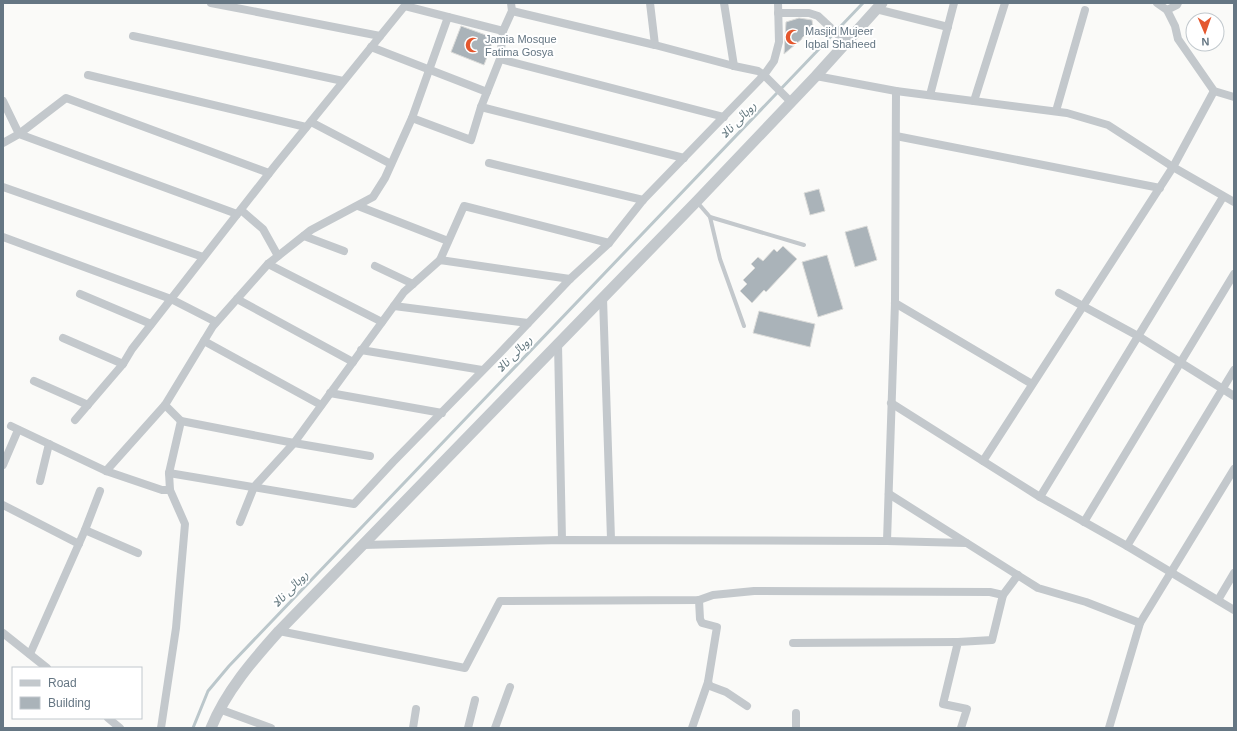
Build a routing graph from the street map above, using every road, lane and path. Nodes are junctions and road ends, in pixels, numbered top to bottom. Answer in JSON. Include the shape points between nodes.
{"nodes":[{"id":1,"x":211,"y":3,"type":"edge"},
{"id":2,"x":650,"y":3,"type":"edge"},
{"id":3,"x":724,"y":3,"type":"edge"},
{"id":4,"x":778,"y":3,"type":"edge"},
{"id":5,"x":954,"y":3,"type":"edge"},
{"id":6,"x":1005,"y":3,"type":"edge"},
{"id":7,"x":1157,"y":3,"type":"edge"},
{"id":8,"x":1178,"y":3,"type":"edge"},
{"id":9,"x":406,"y":4,"type":"edge"},
{"id":10,"x":879,"y":6,"type":"edge"},
{"id":11,"x":512,"y":7,"type":"edge"},
{"id":12,"x":1085,"y":10,"type":"dead end"},
{"id":13,"x":1167,"y":10,"type":"junction"},
{"id":14,"x":778,"y":13,"type":"junction"},
{"id":15,"x":448,"y":17,"type":"junction"},
{"id":16,"x":948,"y":27,"type":"junction"},
{"id":17,"x":503,"y":31,"type":"junction"},
{"id":18,"x":133,"y":36,"type":"dead end"},
{"id":19,"x":380,"y":36,"type":"junction"},
{"id":20,"x":844,"y":40,"type":"junction"},
{"id":21,"x":655,"y":45,"type":"junction"},
{"id":22,"x":371,"y":48,"type":"junction"},
{"id":23,"x":500,"y":59,"type":"junction"},
{"id":24,"x":734,"y":66,"type":"junction"},
{"id":25,"x":429,"y":70,"type":"junction"},
{"id":26,"x":88,"y":75,"type":"dead end"},
{"id":27,"x":816,"y":76,"type":"junction"},
{"id":28,"x":765,"y":77,"type":"junction"},
{"id":29,"x":343,"y":81,"type":"junction"},
{"id":30,"x":896,"y":91,"type":"junction"},
{"id":31,"x":1214,"y":91,"type":"junction"},
{"id":32,"x":487,"y":92,"type":"junction"},
{"id":33,"x":930,"y":95,"type":"junction"},
{"id":34,"x":1234,"y":96,"type":"edge"},
{"id":35,"x":3,"y":101,"type":"edge"},
{"id":36,"x":790,"y":101,"type":"junction"},
{"id":37,"x":974,"y":101,"type":"junction"},
{"id":38,"x":480,"y":108,"type":"junction"},
{"id":39,"x":1056,"y":111,"type":"junction"},
{"id":40,"x":724,"y":117,"type":"junction"},
{"id":41,"x":412,"y":118,"type":"junction"},
{"id":42,"x":309,"y":124,"type":"junction"},
{"id":43,"x":19,"y":134,"type":"junction"},
{"id":44,"x":896,"y":136,"type":"junction"},
{"id":45,"x":3,"y":143,"type":"edge"},
{"id":46,"x":684,"y":158,"type":"junction"},
{"id":47,"x":490,"y":163,"type":"dead end"},
{"id":48,"x":391,"y":164,"type":"junction"},
{"id":49,"x":1173,"y":167,"type":"junction"},
{"id":50,"x":270,"y":173,"type":"junction"},
{"id":51,"x":3,"y":187,"type":"edge"},
{"id":52,"x":1160,"y":188,"type":"junction"},
{"id":53,"x":1223,"y":197,"type":"junction"},
{"id":54,"x":643,"y":200,"type":"junction"},
{"id":55,"x":696,"y":201,"type":"junction"},
{"id":56,"x":1234,"y":202,"type":"edge"},
{"id":57,"x":358,"y":206,"type":"junction"},
{"id":58,"x":239,"y":212,"type":"junction"},
{"id":59,"x":710,"y":217,"type":"junction"},
{"id":60,"x":304,"y":236,"type":"junction"},
{"id":61,"x":3,"y":237,"type":"edge"},
{"id":62,"x":448,"y":242,"type":"junction"},
{"id":63,"x":609,"y":243,"type":"junction"},
{"id":64,"x":804,"y":245,"type":"dead end"},
{"id":65,"x":344,"y":252,"type":"dead end"},
{"id":66,"x":278,"y":256,"type":"junction"},
{"id":67,"x":203,"y":257,"type":"junction"},
{"id":68,"x":440,"y":260,"type":"junction"},
{"id":69,"x":268,"y":264,"type":"junction"},
{"id":70,"x":376,"y":266,"type":"dead end"},
{"id":71,"x":1234,"y":274,"type":"edge"},
{"id":72,"x":570,"y":279,"type":"junction"},
{"id":73,"x":413,"y":284,"type":"junction"},
{"id":74,"x":1059,"y":293,"type":"dead end"},
{"id":75,"x":80,"y":294,"type":"dead end"},
{"id":76,"x":603,"y":298,"type":"junction"},
{"id":77,"x":171,"y":299,"type":"junction"},
{"id":78,"x":237,"y":300,"type":"junction"},
{"id":79,"x":895,"y":303,"type":"junction"},
{"id":80,"x":394,"y":306,"type":"junction"},
{"id":81,"x":1083,"y":306,"type":"junction"},
{"id":82,"x":216,"y":322,"type":"junction"},
{"id":83,"x":382,"y":322,"type":"junction"},
{"id":84,"x":528,"y":323,"type":"junction"},
{"id":85,"x":151,"y":324,"type":"junction"},
{"id":86,"x":744,"y":326,"type":"dead end"},
{"id":87,"x":1138,"y":336,"type":"junction"},
{"id":88,"x":62,"y":338,"type":"dead end"},
{"id":89,"x":204,"y":341,"type":"junction"},
{"id":90,"x":558,"y":344,"type":"junction"},
{"id":91,"x":361,"y":350,"type":"junction"},
{"id":92,"x":352,"y":362,"type":"junction"},
{"id":93,"x":1180,"y":363,"type":"junction"},
{"id":94,"x":122,"y":364,"type":"junction"},
{"id":95,"x":482,"y":370,"type":"junction"},
{"id":96,"x":1234,"y":370,"type":"edge"},
{"id":97,"x":34,"y":382,"type":"dead end"},
{"id":98,"x":1032,"y":384,"type":"junction"},
{"id":99,"x":1222,"y":389,"type":"junction"},
{"id":100,"x":330,"y":394,"type":"junction"},
{"id":101,"x":1234,"y":396,"type":"edge"},
{"id":102,"x":891,"y":404,"type":"junction"},
{"id":103,"x":88,"y":405,"type":"junction"},
{"id":104,"x":165,"y":405,"type":"junction"},
{"id":105,"x":321,"y":405,"type":"junction"},
{"id":106,"x":442,"y":413,"type":"junction"},
{"id":107,"x":76,"y":420,"type":"dead end"},
{"id":108,"x":181,"y":421,"type":"junction"},
{"id":109,"x":294,"y":443,"type":"junction"},
{"id":110,"x":49,"y":444,"type":"junction"},
{"id":111,"x":370,"y":456,"type":"dead end"},
{"id":112,"x":983,"y":461,"type":"junction"},
{"id":113,"x":3,"y":465,"type":"edge"},
{"id":114,"x":1234,"y":469,"type":"edge"},
{"id":115,"x":106,"y":471,"type":"junction"},
{"id":116,"x":169,"y":473,"type":"junction"},
{"id":117,"x":40,"y":481,"type":"dead end"},
{"id":118,"x":254,"y":487,"type":"junction"},
{"id":119,"x":170,"y":490,"type":"junction"},
{"id":120,"x":100,"y":491,"type":"dead end"},
{"id":121,"x":889,"y":494,"type":"junction"},
{"id":122,"x":1040,"y":497,"type":"junction"},
{"id":123,"x":3,"y":505,"type":"edge"},
{"id":124,"x":240,"y":522,"type":"dead end"},
{"id":125,"x":1084,"y":522,"type":"junction"},
{"id":126,"x":85,"y":530,"type":"junction"},
{"id":127,"x":562,"y":540,"type":"junction"},
{"id":128,"x":611,"y":540,"type":"junction"},
{"id":129,"x":887,"y":541,"type":"junction"},
{"id":130,"x":968,"y":543,"type":"junction"},
{"id":131,"x":79,"y":544,"type":"junction"},
{"id":132,"x":363,"y":545,"type":"junction"},
{"id":133,"x":1128,"y":546,"type":"junction"},
{"id":134,"x":138,"y":553,"type":"dead end"},
{"id":135,"x":1171,"y":573,"type":"junction"},
{"id":136,"x":1234,"y":573,"type":"edge"},
{"id":137,"x":1018,"y":575,"type":"junction"},
{"id":138,"x":1003,"y":595,"type":"junction"},
{"id":139,"x":699,"y":600,"type":"junction"},
{"id":140,"x":1218,"y":600,"type":"junction"},
{"id":141,"x":1234,"y":610,"type":"edge"},
{"id":142,"x":1140,"y":623,"type":"junction"},
{"id":143,"x":279,"y":630,"type":"junction"},
{"id":144,"x":3,"y":633,"type":"edge"},
{"id":145,"x":958,"y":642,"type":"junction"},
{"id":146,"x":793,"y":643,"type":"dead end"},
{"id":147,"x":30,"y":654,"type":"junction"},
{"id":148,"x":46,"y":667,"type":"edge"},
{"id":149,"x":708,"y":682,"type":"junction"},
{"id":150,"x":510,"y":687,"type":"dead end"},
{"id":151,"x":475,"y":700,"type":"dead end"},
{"id":152,"x":747,"y":706,"type":"dead end"},
{"id":153,"x":416,"y":708,"type":"dead end"},
{"id":154,"x":219,"y":709,"type":"junction"},
{"id":155,"x":796,"y":714,"type":"dead end"},
{"id":156,"x":109,"y":719,"type":"edge"},
{"id":157,"x":120,"y":728,"type":"edge"},
{"id":158,"x":161,"y":728,"type":"edge"},
{"id":159,"x":211,"y":728,"type":"edge"},
{"id":160,"x":271,"y":728,"type":"edge"},
{"id":161,"x":413,"y":728,"type":"edge"},
{"id":162,"x":468,"y":728,"type":"edge"},
{"id":163,"x":495,"y":728,"type":"edge"},
{"id":164,"x":692,"y":728,"type":"edge"},
{"id":165,"x":796,"y":728,"type":"edge"},
{"id":166,"x":962,"y":728,"type":"edge"},
{"id":167,"x":1109,"y":728,"type":"edge"}],
"edges":[{"from":1,"to":19,"type":"street"},
{"from":2,"to":21,"type":"street"},
{"from":3,"to":24,"type":"street"},
{"from":4,"to":14,"type":"street"},
{"from":5,"to":16,"type":"street"},
{"from":6,"to":37,"type":"street"},
{"from":7,"to":13,"type":"street"},
{"from":8,"to":13,"type":"street"},
{"from":9,"to":15,"type":"street"},
{"from":9,"to":19,"type":"street"},
{"from":10,"to":16,"type":"street"},
{"from":10,"to":20,"type":"street"},
{"from":11,"to":17,"type":"street"},
{"from":11,"to":21,"type":"street"},
{"from":12,"to":39,"type":"street"},
{"from":13,"to":31,"type":"street","via":[[1176,26],[1178,39]]},
{"from":14,"to":20,"type":"street","via":[[809,13],[818,16]]},
{"from":14,"to":28,"type":"street","via":[[779,42],[774,61]]},
{"from":15,"to":17,"type":"street"},
{"from":15,"to":25,"type":"street"},
{"from":16,"to":33,"type":"street"},
{"from":17,"to":23,"type":"street"},
{"from":18,"to":29,"type":"street"},
{"from":19,"to":22,"type":"street"},
{"from":20,"to":27,"type":"street"},
{"from":21,"to":24,"type":"street"},
{"from":22,"to":25,"type":"street"},
{"from":22,"to":29,"type":"street"},
{"from":23,"to":32,"type":"street"},
{"from":23,"to":40,"type":"street"},
{"from":24,"to":28,"type":"street","via":[[758,71]]},
{"from":25,"to":32,"type":"street"},
{"from":25,"to":41,"type":"street"},
{"from":26,"to":42,"type":"street"},
{"from":27,"to":30,"type":"street"},
{"from":27,"to":36,"type":"street"},
{"from":28,"to":36,"type":"street"},
{"from":28,"to":40,"type":"street"},
{"from":29,"to":42,"type":"street"},
{"from":30,"to":33,"type":"street"},
{"from":30,"to":44,"type":"street"},
{"from":31,"to":34,"type":"street"},
{"from":31,"to":49,"type":"street"},
{"from":32,"to":38,"type":"street"},
{"from":33,"to":37,"type":"street"},
{"from":35,"to":43,"type":"street"},
{"from":36,"to":55,"type":"street"},
{"from":37,"to":39,"type":"street"},
{"from":38,"to":41,"type":"street","via":[[471,140]]},
{"from":38,"to":46,"type":"street"},
{"from":39,"to":49,"type":"street","via":[[1108,125]]},
{"from":40,"to":46,"type":"street"},
{"from":41,"to":48,"type":"street"},
{"from":42,"to":48,"type":"street"},
{"from":42,"to":50,"type":"street"},
{"from":43,"to":45,"type":"street"},
{"from":43,"to":50,"type":"street","via":[[66,98]]},
{"from":43,"to":58,"type":"street"},
{"from":44,"to":52,"type":"street"},
{"from":44,"to":79,"type":"street"},
{"from":46,"to":54,"type":"street"},
{"from":47,"to":54,"type":"street"},
{"from":48,"to":57,"type":"street","via":[[373,197]]},
{"from":49,"to":52,"type":"street"},
{"from":49,"to":53,"type":"street"},
{"from":50,"to":58,"type":"street"},
{"from":51,"to":67,"type":"street"},
{"from":52,"to":81,"type":"street"},
{"from":53,"to":56,"type":"street"},
{"from":53,"to":87,"type":"street"},
{"from":54,"to":63,"type":"street"},
{"from":55,"to":59,"type":"lane"},
{"from":55,"to":76,"type":"street"},
{"from":57,"to":60,"type":"street"},
{"from":57,"to":62,"type":"street"},
{"from":58,"to":66,"type":"street","via":[[263,228]]},
{"from":58,"to":67,"type":"street"},
{"from":59,"to":64,"type":"lane"},
{"from":59,"to":86,"type":"lane","via":[[720,259]]},
{"from":60,"to":65,"type":"street"},
{"from":60,"to":66,"type":"street"},
{"from":61,"to":77,"type":"street"},
{"from":62,"to":63,"type":"street","via":[[464,206]]},
{"from":62,"to":68,"type":"street"},
{"from":63,"to":72,"type":"street"},
{"from":66,"to":69,"type":"street"},
{"from":67,"to":77,"type":"street"},
{"from":68,"to":72,"type":"street"},
{"from":68,"to":73,"type":"street"},
{"from":69,"to":78,"type":"street"},
{"from":69,"to":83,"type":"street"},
{"from":70,"to":73,"type":"street"},
{"from":71,"to":93,"type":"street"},
{"from":72,"to":84,"type":"street"},
{"from":73,"to":80,"type":"street"},
{"from":74,"to":81,"type":"street"},
{"from":75,"to":85,"type":"street"},
{"from":76,"to":90,"type":"street"},
{"from":76,"to":128,"type":"street"},
{"from":77,"to":82,"type":"street"},
{"from":77,"to":85,"type":"street"},
{"from":78,"to":82,"type":"street"},
{"from":78,"to":92,"type":"street"},
{"from":79,"to":98,"type":"street"},
{"from":79,"to":102,"type":"street"},
{"from":80,"to":83,"type":"street"},
{"from":80,"to":84,"type":"street"},
{"from":81,"to":87,"type":"street"},
{"from":81,"to":98,"type":"street"},
{"from":82,"to":89,"type":"street"},
{"from":83,"to":91,"type":"street"},
{"from":84,"to":95,"type":"street"},
{"from":85,"to":94,"type":"street"},
{"from":87,"to":93,"type":"street"},
{"from":87,"to":122,"type":"street"},
{"from":88,"to":94,"type":"street"},
{"from":89,"to":104,"type":"street"},
{"from":89,"to":105,"type":"street"},
{"from":90,"to":127,"type":"street"},
{"from":90,"to":132,"type":"street"},
{"from":91,"to":92,"type":"street"},
{"from":91,"to":95,"type":"street"},
{"from":92,"to":100,"type":"street"},
{"from":93,"to":99,"type":"street"},
{"from":93,"to":125,"type":"street"},
{"from":94,"to":103,"type":"street"},
{"from":95,"to":106,"type":"street"},
{"from":96,"to":99,"type":"street"},
{"from":97,"to":103,"type":"street"},
{"from":98,"to":112,"type":"street"},
{"from":99,"to":101,"type":"street"},
{"from":99,"to":133,"type":"street"},
{"from":100,"to":105,"type":"street"},
{"from":100,"to":106,"type":"street"},
{"from":102,"to":112,"type":"street"},
{"from":102,"to":121,"type":"street"},
{"from":103,"to":107,"type":"street"},
{"from":104,"to":108,"type":"street"},
{"from":104,"to":115,"type":"street"},
{"from":105,"to":109,"type":"street"},
{"from":106,"to":118,"type":"street","via":[[354,504]]},
{"from":108,"to":109,"type":"street"},
{"from":108,"to":116,"type":"street"},
{"from":109,"to":111,"type":"street"},
{"from":109,"to":118,"type":"street"},
{"from":110,"to":113,"type":"street","via":[[14,428]]},
{"from":110,"to":115,"type":"street"},
{"from":110,"to":117,"type":"street"},
{"from":112,"to":122,"type":"street"},
{"from":114,"to":135,"type":"street"},
{"from":115,"to":119,"type":"street","via":[[162,490]]},
{"from":116,"to":118,"type":"street"},
{"from":116,"to":119,"type":"street"},
{"from":118,"to":124,"type":"street"},
{"from":119,"to":158,"type":"street","via":[[185,524],[176,628]]},
{"from":120,"to":126,"type":"street"},
{"from":121,"to":129,"type":"street"},
{"from":121,"to":130,"type":"street"},
{"from":122,"to":125,"type":"street"},
{"from":123,"to":131,"type":"street"},
{"from":125,"to":133,"type":"street"},
{"from":126,"to":131,"type":"street"},
{"from":126,"to":134,"type":"street"},
{"from":127,"to":128,"type":"street"},
{"from":127,"to":132,"type":"street"},
{"from":128,"to":129,"type":"street"},
{"from":129,"to":130,"type":"street"},
{"from":130,"to":137,"type":"street"},
{"from":131,"to":147,"type":"street"},
{"from":132,"to":143,"type":"street"},
{"from":133,"to":135,"type":"street"},
{"from":135,"to":140,"type":"street"},
{"from":135,"to":142,"type":"street"},
{"from":136,"to":140,"type":"street"},
{"from":137,"to":138,"type":"street"},
{"from":137,"to":142,"type":"street","via":[[1038,588],[1086,602]]},
{"from":138,"to":139,"type":"street","via":[[990,592],[754,592],[713,595]]},
{"from":138,"to":145,"type":"street","via":[[992,640]]},
{"from":139,"to":143,"type":"street","via":[[500,601],[465,668]]},
{"from":139,"to":149,"type":"street","via":[[702,623],[717,627]]},
{"from":140,"to":141,"type":"street"},
{"from":142,"to":167,"type":"street"},
{"from":143,"to":154,"type":"street"},
{"from":144,"to":147,"type":"street"},
{"from":145,"to":146,"type":"street"},
{"from":145,"to":166,"type":"street","via":[[943,704],[967,708]]},
{"from":147,"to":148,"type":"street"},
{"from":149,"to":152,"type":"street","via":[[710,686],[726,692]]},
{"from":149,"to":164,"type":"street"},
{"from":150,"to":163,"type":"street"},
{"from":151,"to":162,"type":"street"},
{"from":153,"to":161,"type":"street"},
{"from":154,"to":159,"type":"street"},
{"from":154,"to":160,"type":"street"},
{"from":155,"to":165,"type":"street"},
{"from":156,"to":157,"type":"street"}]}
